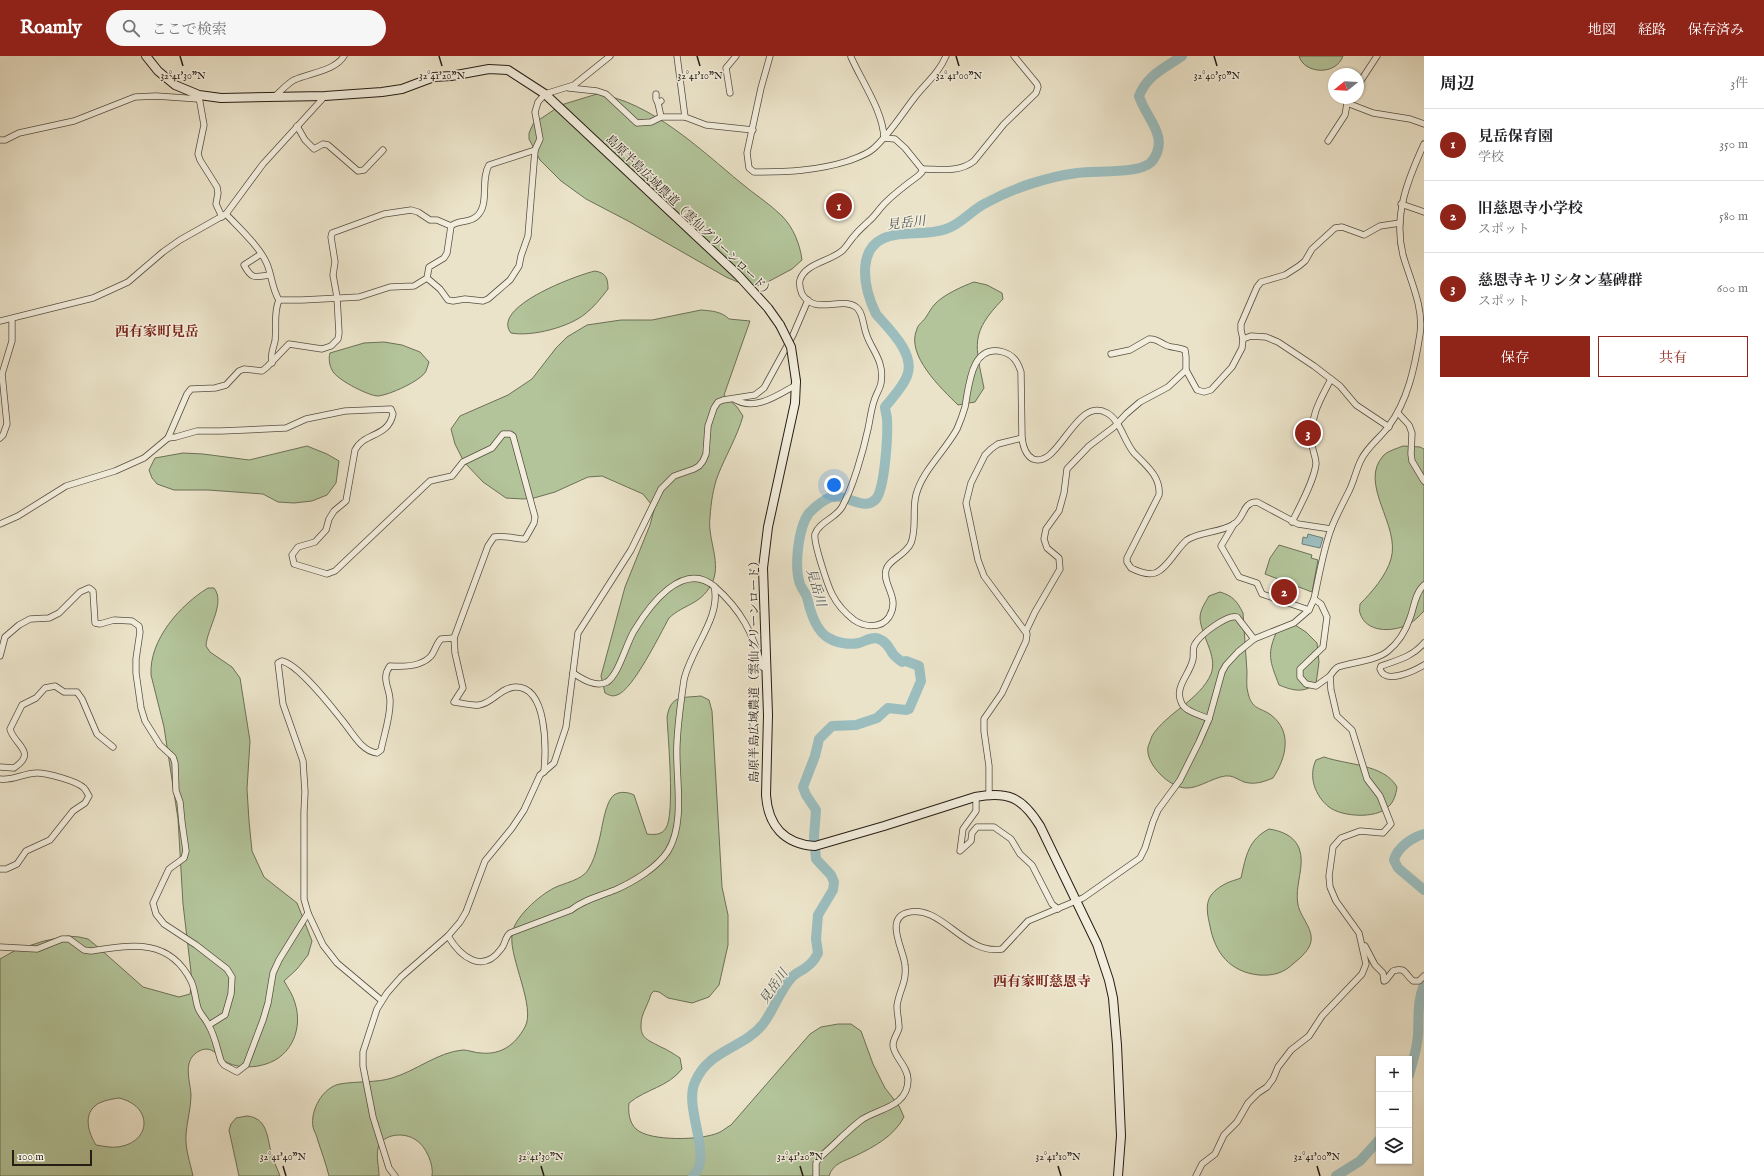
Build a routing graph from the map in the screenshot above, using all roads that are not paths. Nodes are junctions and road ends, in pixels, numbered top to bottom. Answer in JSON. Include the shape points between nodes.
{"nodes":[{"id":1,"x":146,"y":56,"type":"edge"},
{"id":2,"x":344,"y":56,"type":"edge"},
{"id":3,"x":610,"y":56,"type":"edge"},
{"id":4,"x":677,"y":56,"type":"edge"},
{"id":5,"x":736,"y":56,"type":"edge"},
{"id":6,"x":770,"y":56,"type":"edge"},
{"id":7,"x":946,"y":56,"type":"edge"},
{"id":8,"x":1014,"y":56,"type":"edge"},
{"id":9,"x":1376,"y":56,"type":"edge"},
{"id":10,"x":851,"y":57,"type":"dead end"},
{"id":11,"x":1364,"y":75,"type":"edge"},
{"id":12,"x":569,"y":88,"type":"junction"},
{"id":13,"x":730,"y":93,"type":"dead end"},
{"id":14,"x":545,"y":94,"type":"junction"},
{"id":15,"x":656,"y":94,"type":"dead end"},
{"id":16,"x":275,"y":96,"type":"junction"},
{"id":17,"x":325,"y":96,"type":"junction"},
{"id":18,"x":199,"y":97,"type":"junction"},
{"id":19,"x":1347,"y":104,"type":"edge"},
{"id":20,"x":1354,"y":104,"type":"edge"},
{"id":21,"x":685,"y":116,"type":"junction"},
{"id":22,"x":661,"y":117,"type":"junction"},
{"id":23,"x":1424,"y":124,"type":"edge"},
{"id":24,"x":298,"y":126,"type":"junction"},
{"id":25,"x":753,"y":130,"type":"junction"},
{"id":26,"x":884,"y":138,"type":"junction"},
{"id":27,"x":0,"y":140,"type":"edge"},
{"id":28,"x":1328,"y":142,"type":"dead end"},
{"id":29,"x":1424,"y":144,"type":"edge"},
{"id":30,"x":383,"y":150,"type":"dead end"},
{"id":31,"x":535,"y":150,"type":"junction"},
{"id":32,"x":922,"y":169,"type":"junction"},
{"id":33,"x":1401,"y":204,"type":"junction"},
{"id":34,"x":1424,"y":212,"type":"edge"},
{"id":35,"x":224,"y":215,"type":"junction"},
{"id":36,"x":1400,"y":223,"type":"junction"},
{"id":37,"x":451,"y":226,"type":"junction"},
{"id":38,"x":261,"y":254,"type":"junction"},
{"id":39,"x":270,"y":275,"type":"junction"},
{"id":40,"x":427,"y":278,"type":"junction"},
{"id":41,"x":337,"y":297,"type":"junction"},
{"id":42,"x":279,"y":300,"type":"junction"},
{"id":43,"x":808,"y":300,"type":"junction"},
{"id":44,"x":12,"y":319,"type":"junction"},
{"id":45,"x":0,"y":321,"type":"edge"},
{"id":46,"x":1243,"y":339,"type":"junction"},
{"id":47,"x":1111,"y":354,"type":"dead end"},
{"id":48,"x":272,"y":363,"type":"junction"},
{"id":49,"x":1186,"y":370,"type":"junction"},
{"id":50,"x":1331,"y":379,"type":"junction"},
{"id":51,"x":796,"y":383,"type":"junction"},
{"id":52,"x":734,"y":399,"type":"junction"},
{"id":53,"x":1398,"y":413,"type":"junction"},
{"id":54,"x":1116,"y":423,"type":"junction"},
{"id":55,"x":1389,"y":427,"type":"junction"},
{"id":56,"x":0,"y":438,"type":"edge"},
{"id":57,"x":168,"y":438,"type":"junction"},
{"id":58,"x":1022,"y":438,"type":"junction"},
{"id":59,"x":1424,"y":481,"type":"edge"},
{"id":60,"x":1292,"y":522,"type":"junction"},
{"id":61,"x":0,"y":524,"type":"edge"},
{"id":62,"x":1234,"y":524,"type":"junction"},
{"id":63,"x":1331,"y":529,"type":"junction"},
{"id":64,"x":1424,"y":585,"type":"edge"},
{"id":65,"x":714,"y":586,"type":"junction"},
{"id":66,"x":1314,"y":599,"type":"junction"},
{"id":67,"x":1309,"y":610,"type":"junction"},
{"id":68,"x":1026,"y":631,"type":"junction"},
{"id":69,"x":454,"y":638,"type":"junction"},
{"id":70,"x":1254,"y":639,"type":"junction"},
{"id":71,"x":1424,"y":643,"type":"edge"},
{"id":72,"x":0,"y":656,"type":"edge"},
{"id":73,"x":1424,"y":665,"type":"edge"},
{"id":74,"x":767,"y":670,"type":"junction"},
{"id":75,"x":573,"y":673,"type":"junction"},
{"id":76,"x":1330,"y":676,"type":"junction"},
{"id":77,"x":1208,"y":719,"type":"junction"},
{"id":78,"x":113,"y":747,"type":"dead end"},
{"id":79,"x":0,"y":767,"type":"edge"},
{"id":80,"x":544,"y":772,"type":"junction"},
{"id":81,"x":0,"y":779,"type":"edge"},
{"id":82,"x":989,"y":795,"type":"junction"},
{"id":83,"x":976,"y":797,"type":"junction"},
{"id":84,"x":0,"y":869,"type":"edge"},
{"id":85,"x":1076,"y":902,"type":"junction"},
{"id":86,"x":1058,"y":909,"type":"junction"},
{"id":87,"x":308,"y":913,"type":"junction"},
{"id":88,"x":1359,"y":934,"type":"junction"},
{"id":89,"x":448,"y":936,"type":"junction"},
{"id":90,"x":0,"y":947,"type":"edge"},
{"id":91,"x":1424,"y":976,"type":"edge"},
{"id":92,"x":381,"y":1000,"type":"junction"},
{"id":93,"x":209,"y":1026,"type":"junction"},
{"id":94,"x":395,"y":1176,"type":"edge"},
{"id":95,"x":816,"y":1176,"type":"edge"},
{"id":96,"x":1118,"y":1176,"type":"edge"},
{"id":97,"x":1196,"y":1176,"type":"edge"}],
"edges":[{"from":1,"to":18,"type":"street","name":"島原半島広域農道（雲仙グリーンロード）","via":[[165,78]]},
{"from":2,"to":16,"type":"street","via":[[330,67],[292,81]]},
{"from":3,"to":12,"type":"street"},
{"from":4,"to":21,"type":"street"},
{"from":5,"to":13,"type":"street","via":[[726,68]]},
{"from":6,"to":25,"type":"street"},
{"from":7,"to":26,"type":"street","via":[[938,72],[920,90]]},
{"from":8,"to":32,"type":"street","via":[[1038,87],[1036,93],[1004,124],[968,166],[956,169]]},
{"from":9,"to":11,"type":"street"},
{"from":10,"to":26,"type":"street","via":[[876,109],[884,129]]},
{"from":12,"to":14,"type":"street"},
{"from":12,"to":22,"type":"street","via":[[606,94],[637,123],[650,122]]},
{"from":14,"to":17,"type":"street","name":"島原半島広域農道（雲仙グリーンロード）","via":[[515,74],[499,68],[434,77],[392,91]]},
{"from":14,"to":31,"type":"street","via":[[535,107],[540,139]]},
{"from":14,"to":51,"type":"street","name":"島原半島広域農道（雲仙グリーンロード）","bridge":true,"via":[[738,275],[768,308],[791,347]]},
{"from":15,"to":22,"type":"street","via":[[656,99],[660,102]]},
{"from":16,"to":17,"type":"street","name":"島原半島広域農道（雲仙グリーンロード）"},
{"from":16,"to":18,"type":"street","name":"島原半島広域農道（雲仙グリーンロード）"},
{"from":17,"to":24,"type":"street"},
{"from":18,"to":27,"type":"street","via":[[135,97],[74,121]]},
{"from":18,"to":35,"type":"street","via":[[204,125],[198,154],[217,187],[216,204]]},
{"from":19,"to":28,"type":"street","via":[[1345,116]]},
{"from":20,"to":23,"type":"street","via":[[1373,113]]},
{"from":21,"to":22,"type":"street"},
{"from":21,"to":25,"type":"street","via":[[706,125]]},
{"from":24,"to":30,"type":"street","via":[[305,140],[314,149],[324,144],[328,145],[358,171],[364,170]]},
{"from":24,"to":35,"type":"street","via":[[263,164]]},
{"from":25,"to":26,"type":"street","via":[[747,160],[749,168],[754,172],[790,172],[832,166],[871,151]]},
{"from":26,"to":32,"type":"street","via":[[895,138]]},
{"from":29,"to":33,"type":"street"},
{"from":31,"to":37,"type":"street","via":[[489,165],[485,174],[481,211],[473,220],[458,222]]},
{"from":31,"to":40,"type":"street","via":[[528,236],[519,266],[510,280],[501,290],[483,301],[465,299],[453,302]]},
{"from":32,"to":43,"type":"street","via":[[918,176],[883,205],[843,250],[806,271],[800,282],[803,295]]},
{"from":33,"to":34,"type":"street"},
{"from":33,"to":36,"type":"street"},
{"from":35,"to":38,"type":"street"},
{"from":35,"to":44,"type":"street","via":[[180,240],[117,289],[87,300]]},
{"from":36,"to":46,"type":"street","via":[[1380,226],[1364,236],[1342,227],[1335,228],[1312,249],[1299,266],[1285,275],[1261,282],[1241,324]]},
{"from":36,"to":53,"type":"street","via":[[1403,254],[1418,304],[1421,324],[1411,378]]},
{"from":37,"to":40,"type":"street","via":[[447,253],[444,258],[429,267]]},
{"from":37,"to":41,"type":"street","via":[[430,220],[411,210],[384,214],[332,233],[335,262],[333,275]]},
{"from":38,"to":39,"type":"street"},
{"from":38,"to":39,"type":"street","via":[[244,265],[249,275],[254,277]]},
{"from":39,"to":42,"type":"street"},
{"from":40,"to":41,"type":"street","via":[[414,286],[390,287],[359,297]]},
{"from":41,"to":42,"type":"street"},
{"from":41,"to":48,"type":"street","via":[[338,339],[331,346],[322,349],[289,344]]},
{"from":42,"to":48,"type":"street","via":[[275,309],[275,341],[270,356]]},
{"from":43,"to":52,"type":"street","via":[[793,335],[764,388],[755,395]]},
{"from":43,"to":58,"type":"street","via":[[821,305],[850,304],[857,308],[882,370],[864,445],[847,497],[840,510],[818,528],[815,534],[815,544],[831,593],[856,622],[874,626],[890,615],[892,599],[885,572],[887,566],[906,553],[910,546],[914,533],[914,504],[920,484],[958,426],[974,366],[985,353],[1002,351],[1015,359],[1019,365],[1022,372]]},
{"from":44,"to":45,"type":"street"},
{"from":44,"to":56,"type":"street","via":[[12,341],[2,374],[7,424]]},
{"from":46,"to":49,"type":"street","via":[[1235,363],[1208,392],[1197,390]]},
{"from":46,"to":50,"type":"street","via":[[1251,336],[1266,337],[1278,342]]},
{"from":47,"to":49,"type":"street","via":[[1126,352],[1153,339],[1185,350]]},
{"from":48,"to":57,"type":"street","via":[[262,371],[239,371],[221,387],[191,389],[186,394]]},
{"from":49,"to":54,"type":"street","via":[[1168,387],[1140,402]]},
{"from":50,"to":55,"type":"street","via":[[1356,405]]},
{"from":50,"to":60,"type":"street","via":[[1313,418],[1312,450],[1315,466],[1305,497]]},
{"from":51,"to":52,"type":"street","via":[[773,398],[761,402],[745,404]]},
{"from":51,"to":74,"type":"street","name":"島原半島広域農道（雲仙グリーンロード）","via":[[792,419],[765,549],[763,590]]},
{"from":52,"to":75,"type":"street","via":[[718,402],[714,408],[708,426],[706,454],[699,466],[674,476],[661,489],[630,550],[578,633]]},
{"from":53,"to":55,"type":"street"},
{"from":53,"to":59,"type":"street","via":[[1412,432],[1412,461]]},
{"from":54,"to":58,"type":"street","via":[[1106,412],[1086,414],[1052,453],[1039,460],[1030,457],[1024,448]]},
{"from":54,"to":62,"type":"street","via":[[1130,448],[1153,474],[1160,488],[1159,496],[1127,558],[1131,568],[1154,573],[1162,569],[1191,538]]},
{"from":54,"to":68,"type":"street","via":[[1067,469],[1059,511],[1046,529],[1044,539],[1047,548],[1059,558],[1060,569]]},
{"from":55,"to":63,"type":"street","via":[[1361,459]]},
{"from":57,"to":61,"type":"street","via":[[144,458],[115,471],[66,486],[18,516]]},
{"from":57,"to":69,"type":"street","via":[[197,431],[286,428],[306,419],[345,411],[391,409],[392,420],[384,431],[358,443],[346,501],[334,511],[326,530],[316,542],[298,546],[292,555],[294,564],[326,574],[335,571],[430,481],[452,476],[463,462],[492,448],[503,434],[514,436],[535,517],[534,523],[525,538],[494,537],[488,546]]},
{"from":58,"to":68,"type":"street","via":[[998,444],[985,455],[971,483],[966,503],[984,576]]},
{"from":60,"to":62,"type":"street","via":[[1257,502],[1252,502],[1246,506]]},
{"from":60,"to":63,"type":"street"},
{"from":62,"to":67,"type":"street","via":[[1221,546],[1239,577],[1257,583],[1262,594]]},
{"from":63,"to":66,"type":"street"},
{"from":64,"to":76,"type":"street","via":[[1417,596],[1410,619],[1387,652],[1337,668]]},
{"from":65,"to":74,"type":"street","via":[[749,627],[762,667]]},
{"from":65,"to":75,"type":"street","via":[[692,578],[678,582],[668,589],[634,632],[614,674],[608,681],[603,684],[592,683]]},
{"from":65,"to":89,"type":"street","via":[[713,611],[686,673],[677,743],[678,813],[674,840],[668,851],[653,867],[617,889],[510,933],[500,951],[483,962],[471,960],[454,946]]},
{"from":66,"to":67,"type":"street"},
{"from":66,"to":76,"type":"street","via":[[1321,604],[1327,617],[1322,647],[1300,669],[1300,677],[1306,684],[1316,686]]},
{"from":67,"to":70,"type":"street","via":[[1294,623]]},
{"from":68,"to":82,"type":"street","via":[[1026,641],[1002,694],[984,719],[989,757]]},
{"from":69,"to":80,"type":"street","via":[[463,688],[454,702],[478,705],[514,687],[523,688],[532,694],[542,718],[545,737]]},
{"from":69,"to":87,"type":"street","via":[[441,639],[432,655],[424,662],[402,667],[390,666],[385,672],[390,702],[381,750],[377,753],[371,752],[360,743],[342,719],[289,663],[278,663],[283,704],[304,762],[304,899]]},
{"from":70,"to":77,"type":"street","via":[[1226,665]]},
{"from":70,"to":77,"type":"street","via":[[1237,617],[1232,617],[1214,627],[1195,644],[1190,667],[1179,693],[1184,706]]},
{"from":71,"to":73,"type":"street","via":[[1418,651],[1407,658],[1381,666],[1380,669],[1385,677],[1393,677]]},
{"from":72,"to":93,"type":"street","via":[[5,637],[19,625],[30,619],[49,618],[59,613],[80,592],[89,588],[93,591],[95,623],[132,621],[138,626],[140,632],[136,673],[141,708],[145,721],[160,746],[173,757],[175,763],[176,791],[180,802],[186,852],[184,858],[169,869],[153,906],[164,924],[196,944],[227,969],[232,977],[231,994],[225,1015]]},
{"from":74,"to":83,"type":"street","name":"島原半島広域農道（雲仙グリーンロード）","via":[[768,809],[772,820],[784,835],[794,842],[810,846],[825,844]]},
{"from":75,"to":80,"type":"street","via":[[566,727],[552,767]]},
{"from":76,"to":88,"type":"street","via":[[1337,716],[1352,730],[1367,778],[1380,796],[1391,824],[1383,833],[1360,832],[1341,838],[1333,847],[1330,887],[1336,902]]},
{"from":77,"to":85,"type":"street","via":[[1190,764],[1158,810],[1140,858]]},
{"from":78,"to":79,"type":"street","via":[[97,734],[78,692],[64,692],[55,686],[45,688],[36,698],[22,705],[10,729],[11,734],[21,744],[25,756],[21,764],[14,768]]},
{"from":80,"to":89,"type":"street","via":[[540,775],[520,816],[485,861],[466,912]]},
{"from":81,"to":84,"type":"street","via":[[8,780],[36,772],[78,783],[85,788],[89,796],[85,803],[73,811],[50,840],[26,851],[17,864]]},
{"from":82,"to":83,"type":"street","name":"島原半島広域農道（雲仙グリーンロード）"},
{"from":82,"to":85,"type":"street","name":"島原半島広域農道（雲仙グリーンロード）","via":[[1015,798],[1031,813],[1040,826]]},
{"from":83,"to":86,"type":"street","via":[[976,811],[963,828],[960,851],[971,841],[972,833],[977,827],[994,827],[1011,838],[1020,854],[1032,865],[1052,904]]},
{"from":85,"to":86,"type":"street"},
{"from":85,"to":96,"type":"street","name":"島原半島広域農道（雲仙グリーンロード）","via":[[1104,961],[1113,998],[1121,1136]]},
{"from":86,"to":95,"type":"street","via":[[1028,921],[1002,949],[995,950],[974,945],[934,917],[906,913],[899,918],[896,925],[905,962],[906,982],[899,996],[898,1027],[893,1044],[895,1053],[906,1068],[908,1081],[905,1091],[898,1101],[887,1109],[861,1120],[819,1158],[816,1163]]},
{"from":87,"to":92,"type":"street","via":[[323,945],[337,963]]},
{"from":87,"to":93,"type":"street","via":[[273,973],[268,1003],[243,1069],[237,1072],[224,1065]]},
{"from":88,"to":91,"type":"street","via":[[1375,966],[1383,973],[1384,981],[1392,971],[1400,969],[1413,981],[1419,981]]},
{"from":88,"to":97,"type":"street","via":[[1366,964],[1362,974],[1322,1016],[1309,1036],[1287,1056],[1267,1087],[1248,1103],[1237,1122],[1224,1135],[1215,1154],[1202,1164]]},
{"from":89,"to":92,"type":"street","via":[[401,977]]},
{"from":90,"to":93,"type":"street","via":[[37,949],[62,939],[69,939],[84,950],[141,945],[153,947],[169,955],[192,981],[198,1009]]},
{"from":92,"to":94,"type":"street","via":[[372,1022],[363,1066],[374,1117],[389,1168]]}]}
